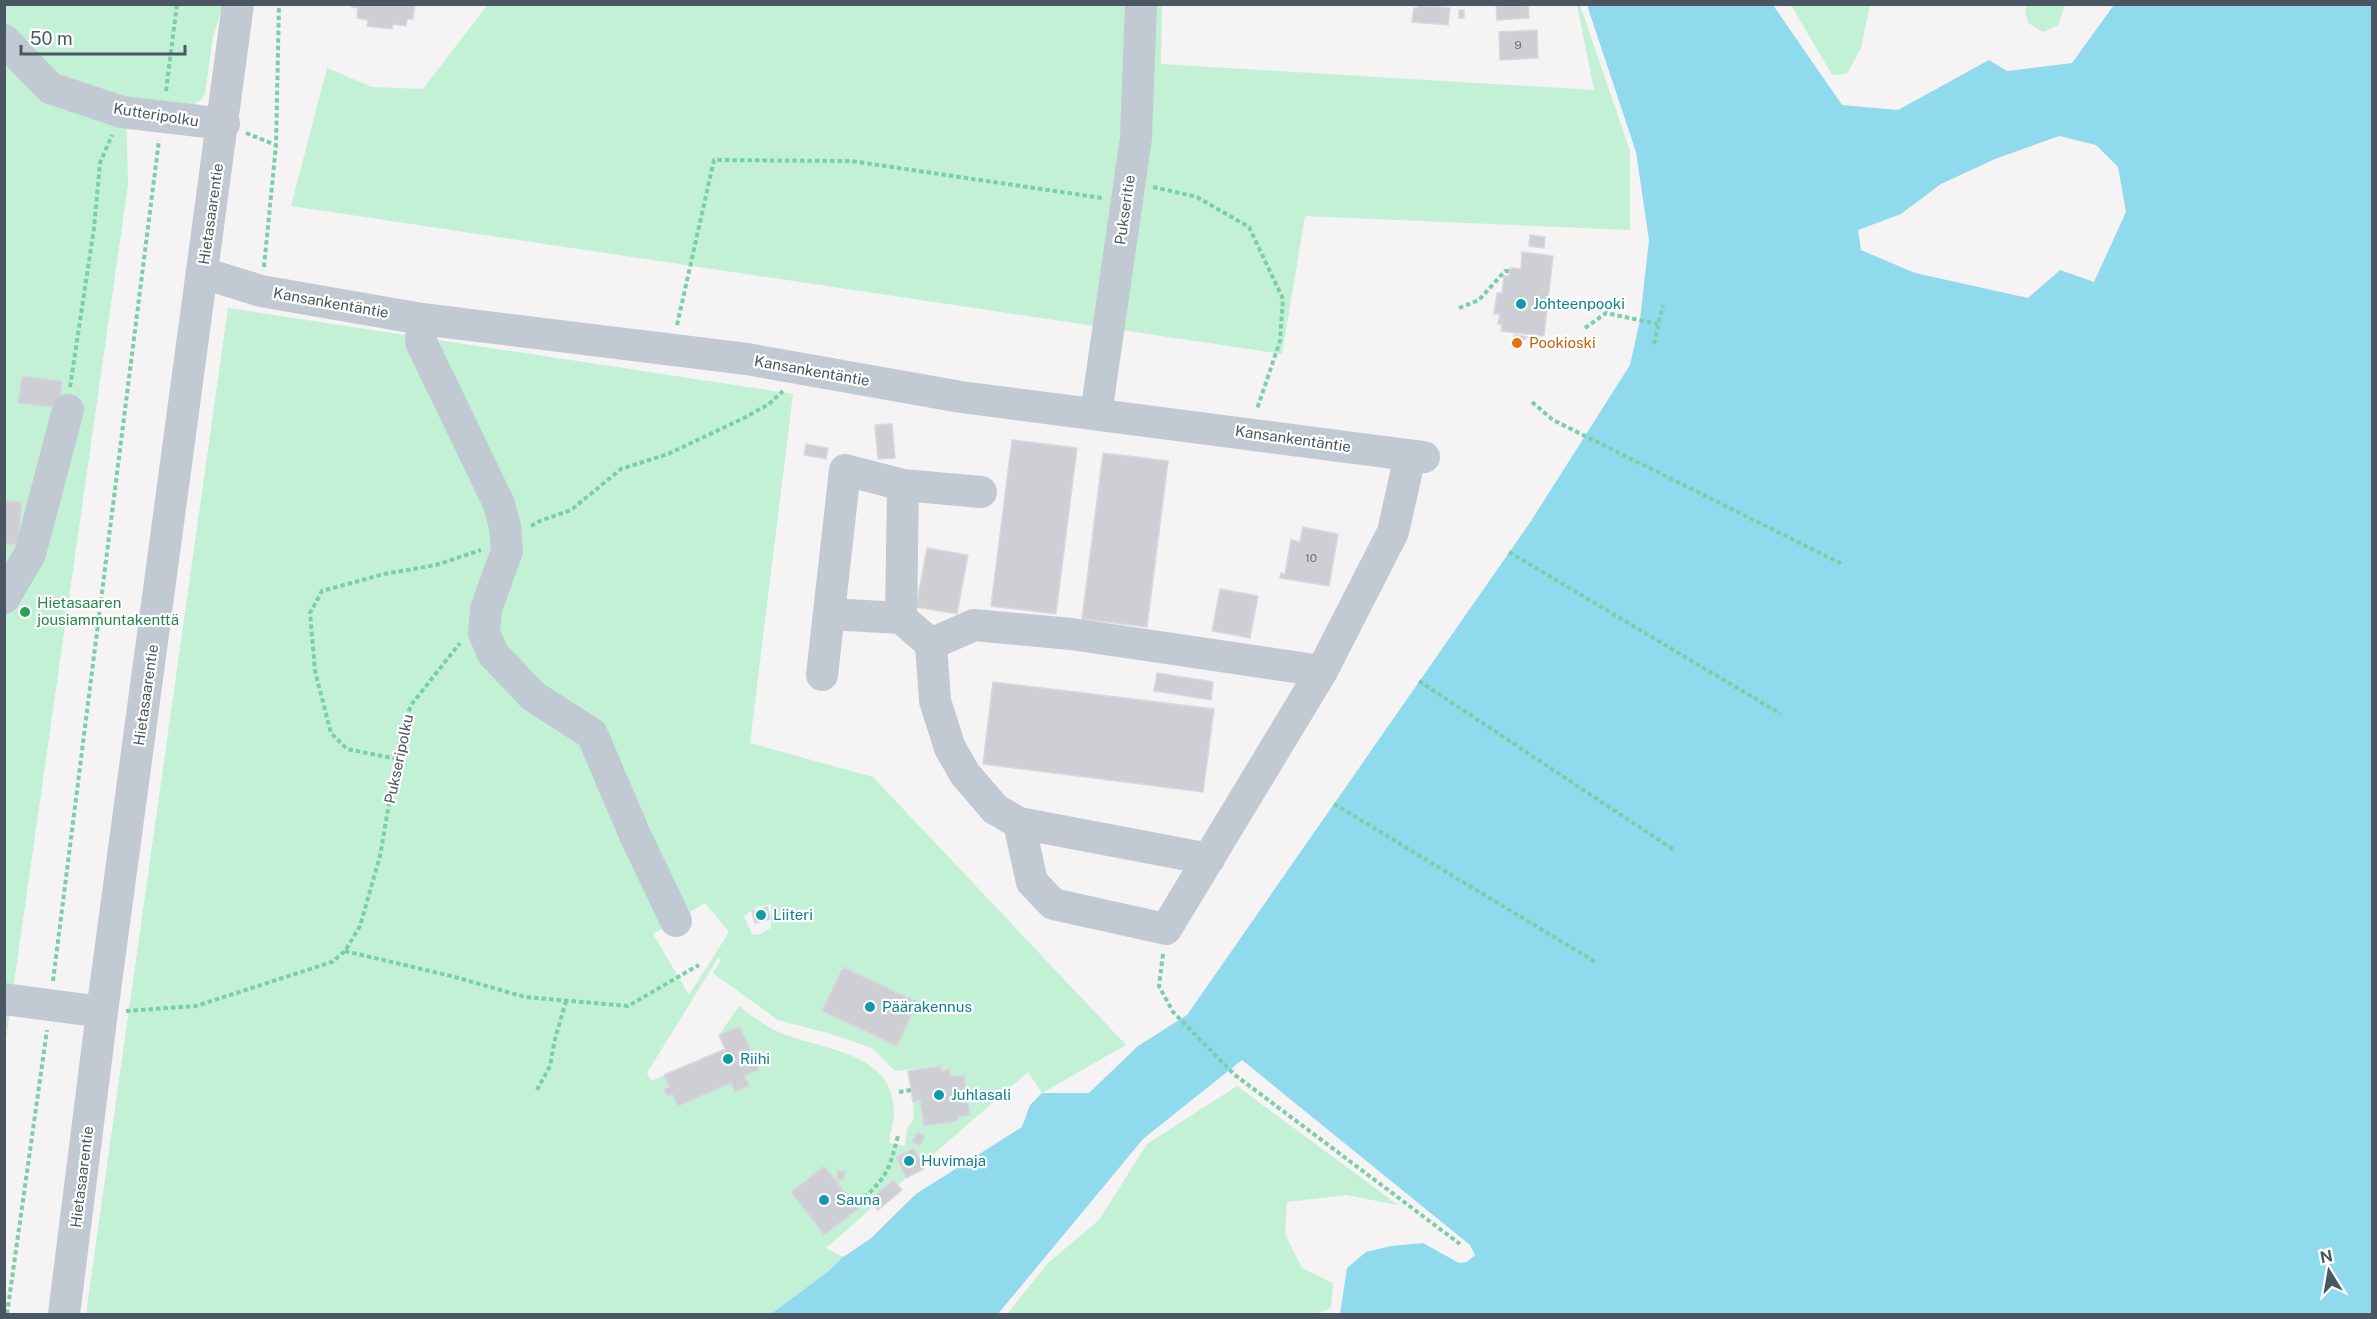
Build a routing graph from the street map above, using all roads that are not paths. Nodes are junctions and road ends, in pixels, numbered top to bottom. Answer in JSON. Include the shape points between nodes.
{"nodes":[{"id":1,"x":238,"y":4,"type":"edge"},
{"id":2,"x":1142,"y":4,"type":"edge"},
{"id":3,"x":4,"y":40,"type":"edge"},
{"id":4,"x":224,"y":124,"type":"junction"},
{"id":5,"x":203,"y":273,"type":"junction"},
{"id":6,"x":422,"y":319,"type":"junction"},
{"id":7,"x":68,"y":410,"type":"road end"},
{"id":8,"x":1096,"y":414,"type":"junction"},
{"id":9,"x":903,"y":485,"type":"junction"},
{"id":10,"x":981,"y":492,"type":"dead end"},
{"id":11,"x":4,"y":598,"type":"edge"},
{"id":12,"x":829,"y":614,"type":"junction"},
{"id":13,"x":901,"y":618,"type":"junction"},
{"id":14,"x":931,"y":644,"type":"junction"},
{"id":15,"x":1322,"y":671,"type":"junction"},
{"id":16,"x":822,"y":675,"type":"dead end"},
{"id":17,"x":1020,"y":823,"type":"junction"},
{"id":18,"x":1209,"y":859,"type":"junction"},
{"id":19,"x":676,"y":921,"type":"dead end"},
{"id":20,"x":4,"y":999,"type":"edge"},
{"id":21,"x":102,"y":1012,"type":"junction"},
{"id":22,"x":64,"y":1314,"type":"edge"}],
"edges":[{"from":1,"to":4,"type":"street","name":"Hietasaarentie"},
{"from":2,"to":8,"type":"street","name":"Pukseritie","via":[[1136,138]]},
{"from":3,"to":4,"type":"street","name":"Kutteripolku","via":[[50,88],[122,112]]},
{"from":4,"to":5,"type":"street","name":"Hietasaarentie"},
{"from":5,"to":6,"type":"street","name":"Kansankentäntie","via":[[261,291]]},
{"from":5,"to":21,"type":"street","name":"Hietasaarentie"},
{"from":6,"to":8,"type":"street","name":"Kansankentäntie","via":[[747,359],[961,397]]},
{"from":6,"to":19,"type":"street","via":[[421,342],[499,504],[505,527],[507,551],[486,609],[484,633],[493,654],[533,696],[592,734]]},
{"from":7,"to":11,"type":"street","via":[[30,554]]},
{"from":8,"to":15,"type":"street","name":"Kansankentäntie","via":[[1417,457],[1393,532]]},
{"from":9,"to":10,"type":"street"},
{"from":9,"to":12,"type":"street","via":[[845,470]]},
{"from":9,"to":13,"type":"street"},
{"from":12,"to":13,"type":"street"},
{"from":12,"to":16,"type":"street"},
{"from":13,"to":14,"type":"street"},
{"from":14,"to":15,"type":"street","via":[[974,625],[1071,634]]},
{"from":14,"to":17,"type":"street","via":[[935,701],[950,748],[965,774],[995,809]]},
{"from":15,"to":18,"type":"street"},
{"from":17,"to":18,"type":"street"},
{"from":17,"to":18,"type":"street","via":[[1032,882],[1053,904],[1166,929]]},
{"from":20,"to":21,"type":"street"},
{"from":21,"to":22,"type":"street","name":"Hietasaarentie"}]}
